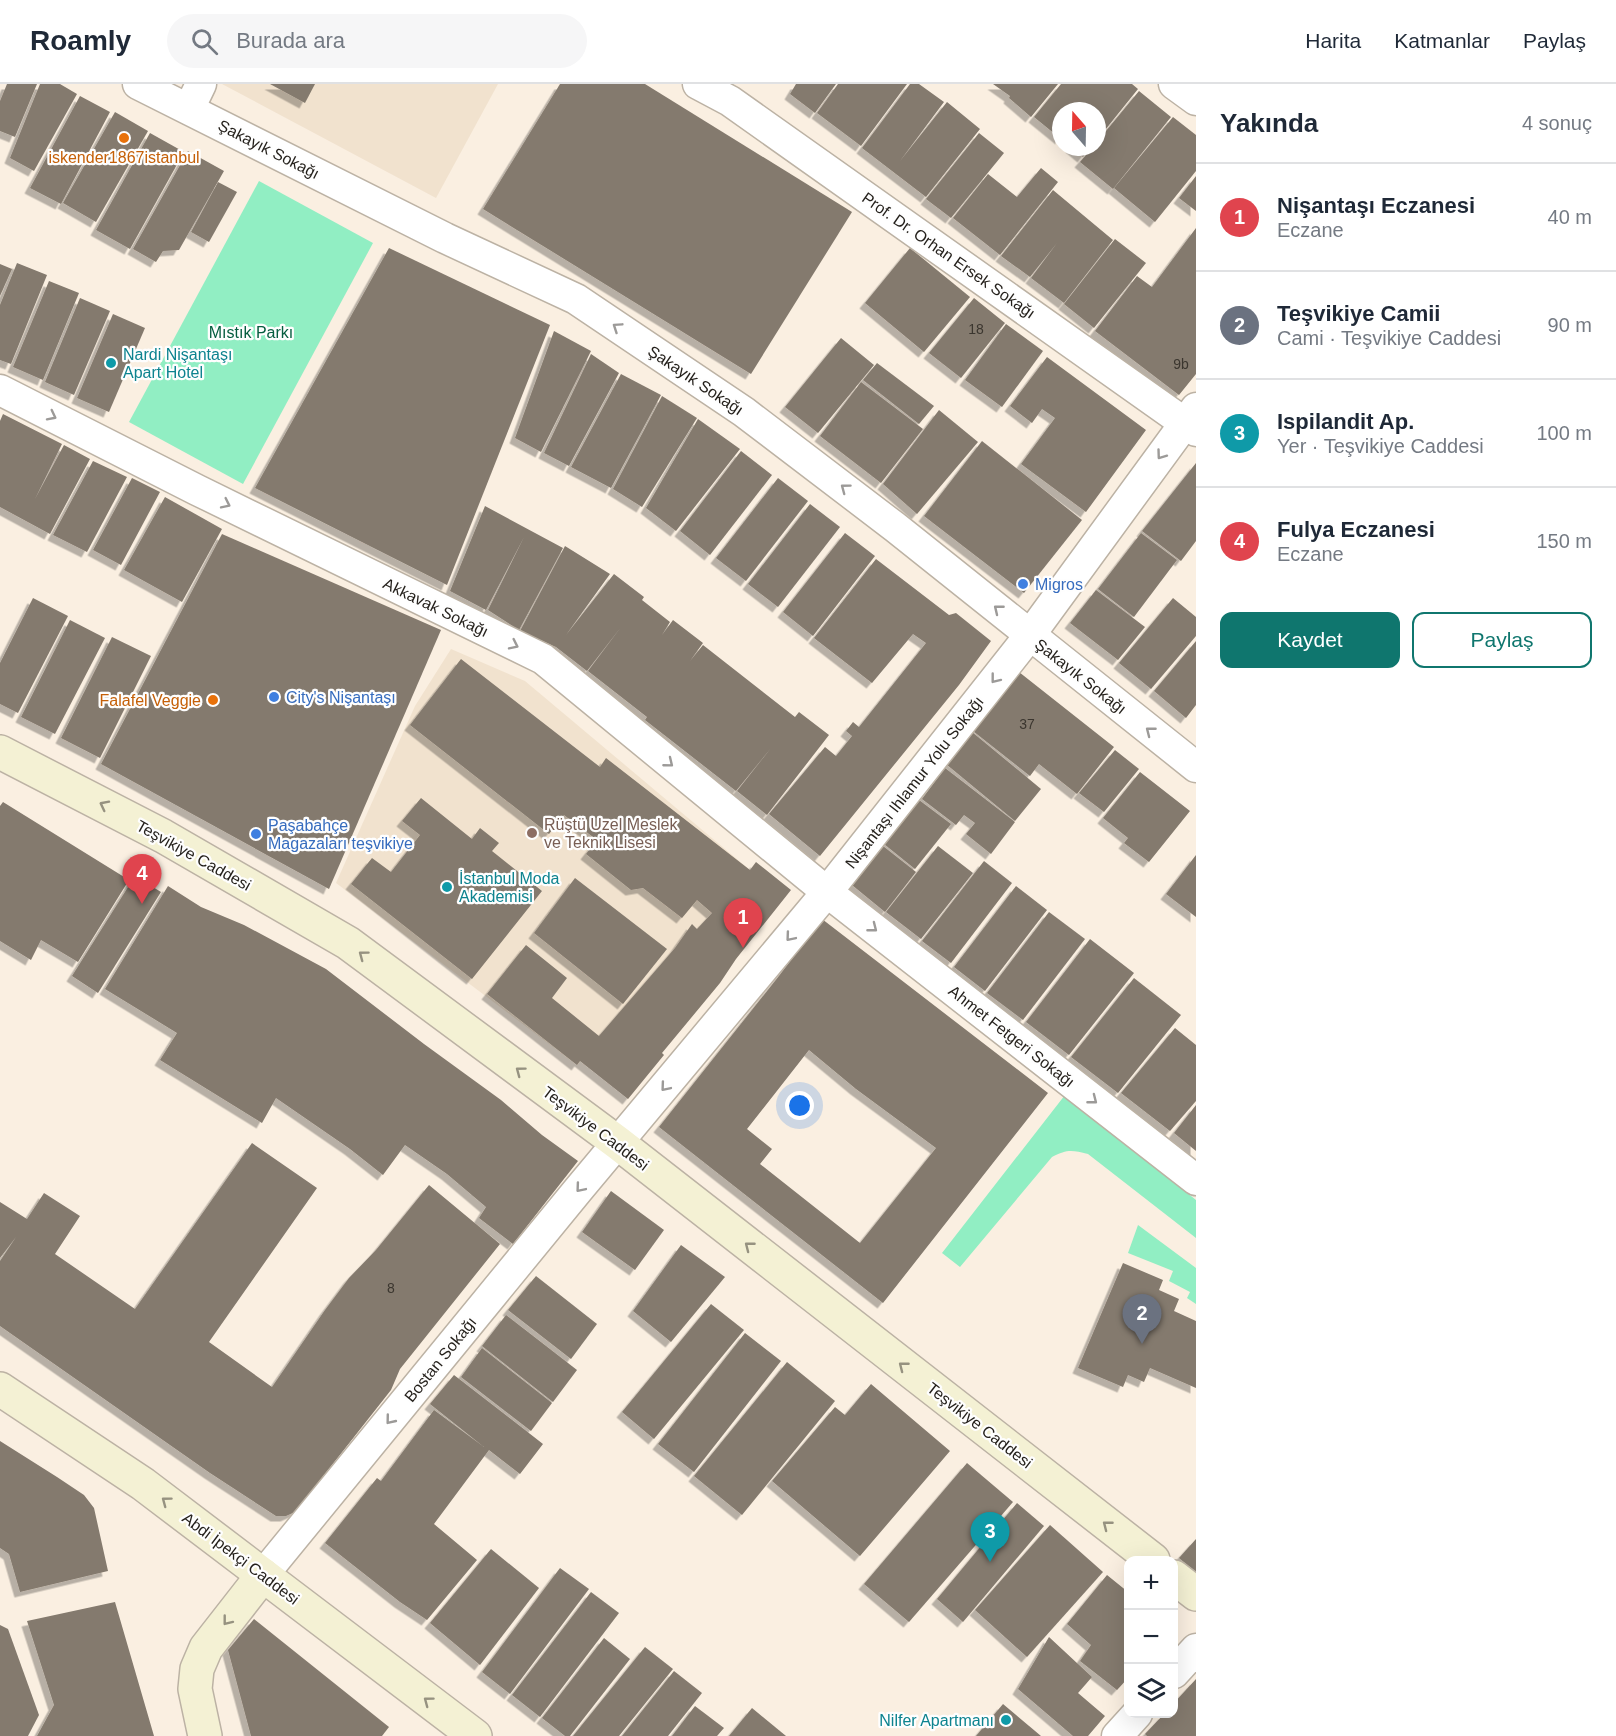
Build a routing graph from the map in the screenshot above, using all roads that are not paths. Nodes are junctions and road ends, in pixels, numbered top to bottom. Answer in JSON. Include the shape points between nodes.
{"nodes":[{"id":1,"x":138,"y":84,"type":"edge"},
{"id":2,"x":698,"y":84,"type":"edge"},
{"id":3,"x":1174,"y":84,"type":"edge"},
{"id":4,"x":195,"y":96,"type":"edge"},
{"id":5,"x":1196,"y":100,"type":"edge"},
{"id":6,"x":0,"y":390,"type":"edge"},
{"id":7,"x":1192,"y":420,"type":"edge"},
{"id":8,"x":1030,"y":635,"type":"junction"},
{"id":9,"x":0,"y":752,"type":"edge"},
{"id":10,"x":1196,"y":767,"type":"edge"},
{"id":11,"x":827,"y":892,"type":"junction"},
{"id":12,"x":618,"y":1143,"type":"junction"},
{"id":13,"x":1196,"y":1180,"type":"edge"},
{"id":14,"x":0,"y":1389,"type":"edge"},
{"id":15,"x":1148,"y":1556,"type":"edge"},
{"id":16,"x":263,"y":1575,"type":"junction"},
{"id":17,"x":1178,"y":1581,"type":"edge"},
{"id":18,"x":1196,"y":1594,"type":"edge"},
{"id":19,"x":1196,"y":1649,"type":"edge"},
{"id":20,"x":1178,"y":1668,"type":"edge"},
{"id":21,"x":1133,"y":1718,"type":"edge"},
{"id":22,"x":205,"y":1736,"type":"edge"},
{"id":23,"x":475,"y":1736,"type":"edge"},
{"id":24,"x":1117,"y":1736,"type":"edge"}],
"edges":[{"from":1,"to":4,"type":"street","name":"Şakayık Sokağı"},
{"from":2,"to":7,"type":"street","name":"Prof. Dr. Orhan Ersek Sokağı","via":[[730,100]]},
{"from":3,"to":5,"type":"street"},
{"from":8,"to":4,"type":"street","name":"Şakayık Sokağı","one_way":true,"via":[[744,412],[576,299],[445,238]]},
{"from":6,"to":11,"type":"street","name":"Akkavak Sokağı","one_way":true,"via":[[543,659]]},
{"from":7,"to":8,"type":"street","name":"Nişantaşı Ihlamur Yolu Sokağı","one_way":true},
{"from":10,"to":8,"type":"street","name":"Şakayık Sokağı","one_way":true},
{"from":8,"to":11,"type":"street","name":"Nişantaşı Ihlamur Yolu Sokağı","one_way":true},
{"from":12,"to":9,"type":"main road","name":"Teşvikiye Caddesi","one_way":true,"via":[[348,943],[163,836]]},
{"from":11,"to":12,"type":"street","name":"Nişantaşı Ihlamur Yolu Sokağı","one_way":true},
{"from":11,"to":13,"type":"street","name":"Ahmet Fetgeri Sokağı","one_way":true},
{"from":15,"to":12,"type":"main road","name":"Teşvikiye Caddesi","one_way":true},
{"from":12,"to":16,"type":"street","name":"Bostan Sokağı","one_way":true},
{"from":16,"to":14,"type":"main road","name":"Abdi İpekçi Caddesi","one_way":true,"via":[[143,1484]]},
{"from":16,"to":22,"type":"main road","one_way":true,"via":[[206,1648],[197,1669],[195,1689]]},
{"from":23,"to":16,"type":"main road","name":"Abdi İpekçi Caddesi","one_way":true},
{"from":17,"to":18,"type":"main road"},
{"from":19,"to":20,"type":"street"},
{"from":21,"to":24,"type":"street"}]}
